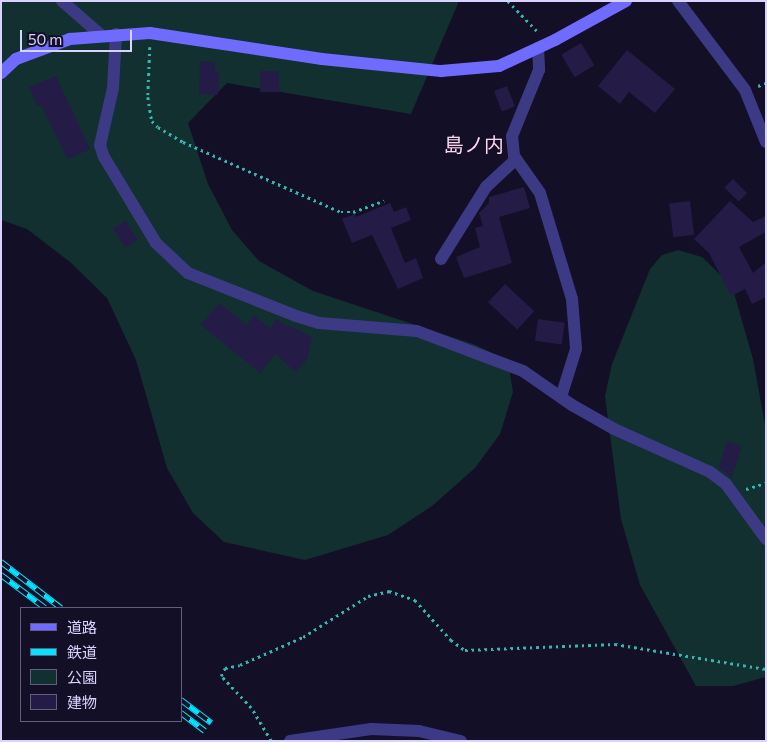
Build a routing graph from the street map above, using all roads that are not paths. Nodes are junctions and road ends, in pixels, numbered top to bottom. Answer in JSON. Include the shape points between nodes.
{"nodes":[{"id":1,"x":62,"y":1,"type":"edge"},
{"id":2,"x":626,"y":1,"type":"edge"},
{"id":3,"x":678,"y":1,"type":"edge"},
{"id":4,"x":116,"y":34,"type":"junction"},
{"id":5,"x":101,"y":35,"type":"junction"},
{"id":6,"x":542,"y":46,"type":"junction"},
{"id":7,"x":1,"y":73,"type":"edge"},
{"id":8,"x":766,"y":142,"type":"edge"},
{"id":9,"x":516,"y":159,"type":"junction"},
{"id":10,"x":440,"y":259,"type":"dead end"},
{"id":11,"x":561,"y":397,"type":"junction"},
{"id":12,"x":766,"y":539,"type":"edge"},
{"id":13,"x":290,"y":741,"type":"edge"},
{"id":14,"x":461,"y":741,"type":"edge"}],
"edges":[{"from":1,"to":5,"type":"street"},
{"from":2,"to":6,"type":"street"},
{"from":3,"to":8,"type":"street","via":[[745,90]]},
{"from":4,"to":5,"type":"street"},
{"from":4,"to":6,"type":"street","via":[[150,33],[322,59],[441,72],[499,66]]},
{"from":4,"to":11,"type":"street","via":[[113,88],[100,145],[156,243],[188,273],[319,323],[417,331],[449,341],[523,370]]},
{"from":5,"to":7,"type":"street","via":[[70,39],[33,51],[16,59]]},
{"from":6,"to":9,"type":"street","via":[[539,70],[512,136]]},
{"from":9,"to":10,"type":"street","via":[[486,187]]},
{"from":9,"to":11,"type":"street","via":[[540,193],[572,299],[576,350]]},
{"from":11,"to":12,"type":"street","via":[[614,429],[710,472],[726,484]]},
{"from":13,"to":14,"type":"street","via":[[372,730],[420,731]]}]}
